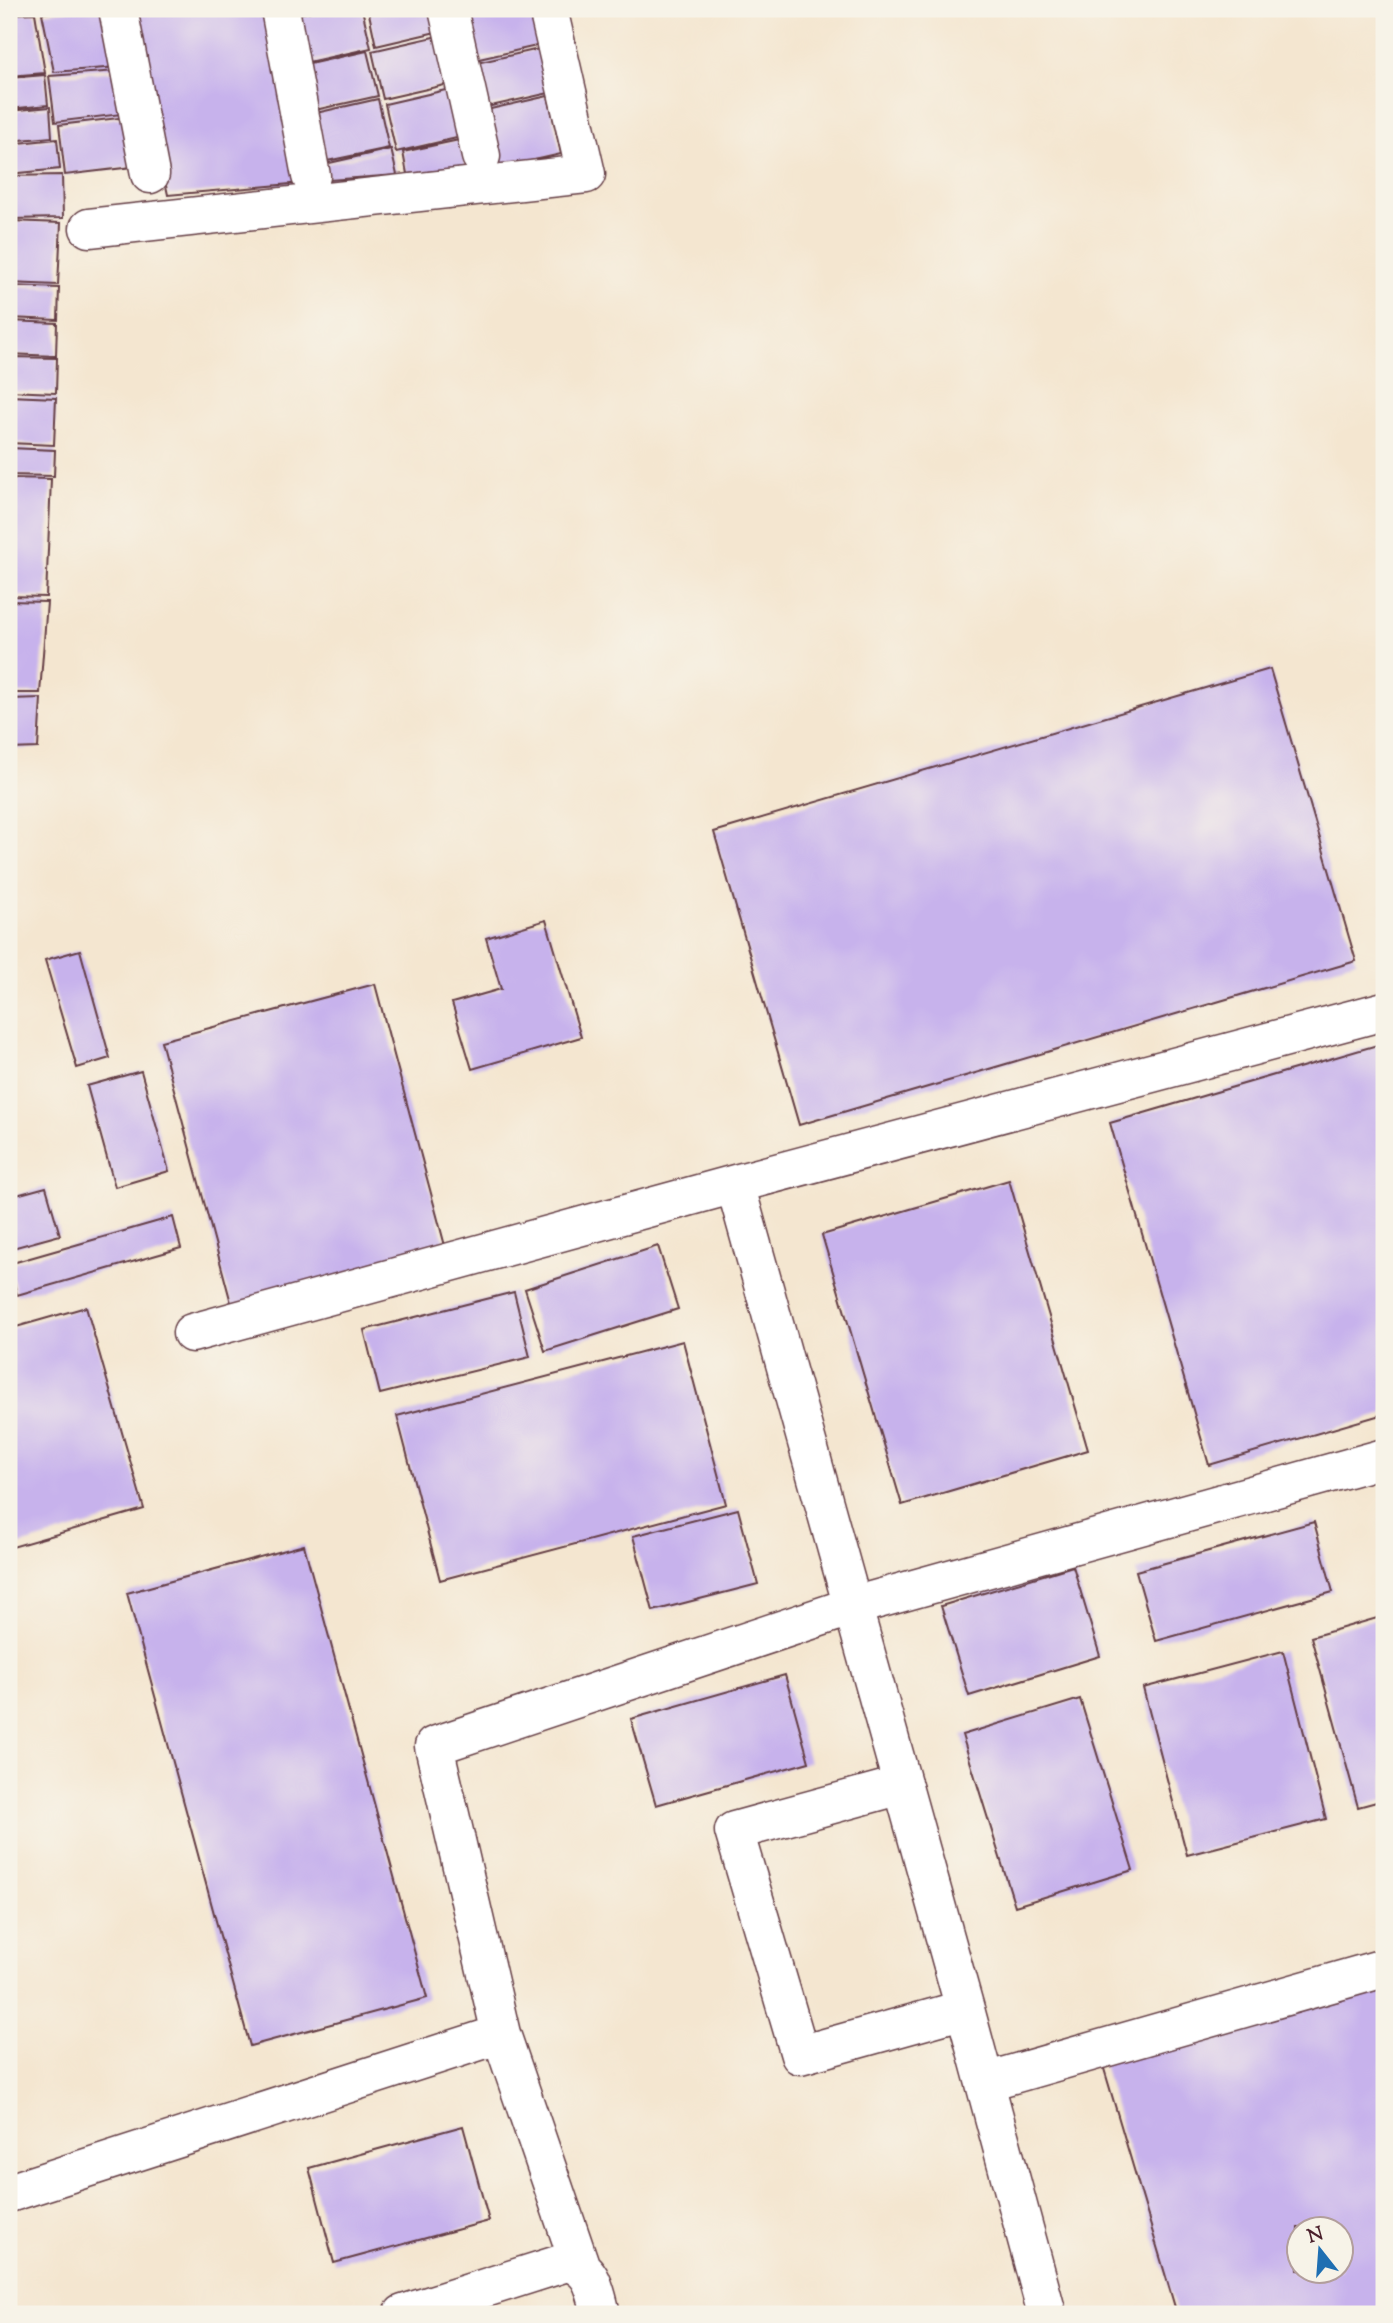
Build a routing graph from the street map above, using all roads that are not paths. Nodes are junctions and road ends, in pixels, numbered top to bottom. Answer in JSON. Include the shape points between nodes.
{"nodes":[{"id":1,"x":118,"y":9,"type":"edge"},
{"id":2,"x":280,"y":9,"type":"edge"},
{"id":3,"x":448,"y":9,"type":"edge"},
{"id":4,"x":548,"y":9,"type":"edge"},
{"id":5,"x":481,"y":156,"type":"dead end"},
{"id":6,"x":150,"y":174,"type":"dead end"},
{"id":7,"x":311,"y":176,"type":"dead end"},
{"id":8,"x":89,"y":228,"type":"dead end"},
{"id":9,"x":1384,"y":1011,"type":"edge"},
{"id":10,"x":735,"y":1184,"type":"junction"},
{"id":11,"x":192,"y":1333,"type":"dead end"},
{"id":12,"x":1384,"y":1458,"type":"edge"},
{"id":13,"x":853,"y":1606,"type":"junction"},
{"id":14,"x":902,"y":1785,"type":"junction"},
{"id":15,"x":1384,"y":1968,"type":"edge"},
{"id":16,"x":965,"y":2009,"type":"junction"},
{"id":17,"x":501,"y":2034,"type":"junction"},
{"id":18,"x":985,"y":2082,"type":"junction"},
{"id":19,"x":9,"y":2193,"type":"edge"},
{"id":20,"x":580,"y":2265,"type":"junction"},
{"id":21,"x":403,"y":2314,"type":"edge"},
{"id":22,"x":601,"y":2314,"type":"edge"},
{"id":23,"x":1047,"y":2314,"type":"edge"}],
"edges":[{"from":1,"to":6,"type":"street"},
{"from":2,"to":7,"type":"street"},
{"from":3,"to":5,"type":"street"},
{"from":4,"to":8,"type":"street","via":[[586,174]]},
{"from":9,"to":10,"type":"street"},
{"from":10,"to":11,"type":"street"},
{"from":10,"to":13,"type":"street"},
{"from":12,"to":13,"type":"street"},
{"from":13,"to":14,"type":"street"},
{"from":13,"to":17,"type":"street","via":[[434,1746]]},
{"from":14,"to":16,"type":"street"},
{"from":14,"to":16,"type":"street","via":[[734,1831],[800,2055]]},
{"from":15,"to":18,"type":"street"},
{"from":16,"to":18,"type":"street"},
{"from":17,"to":19,"type":"street"},
{"from":17,"to":20,"type":"street"},
{"from":18,"to":23,"type":"street"},
{"from":20,"to":21,"type":"street","via":[[567,2262]]},
{"from":20,"to":22,"type":"street","via":[[589,2276]]}]}
